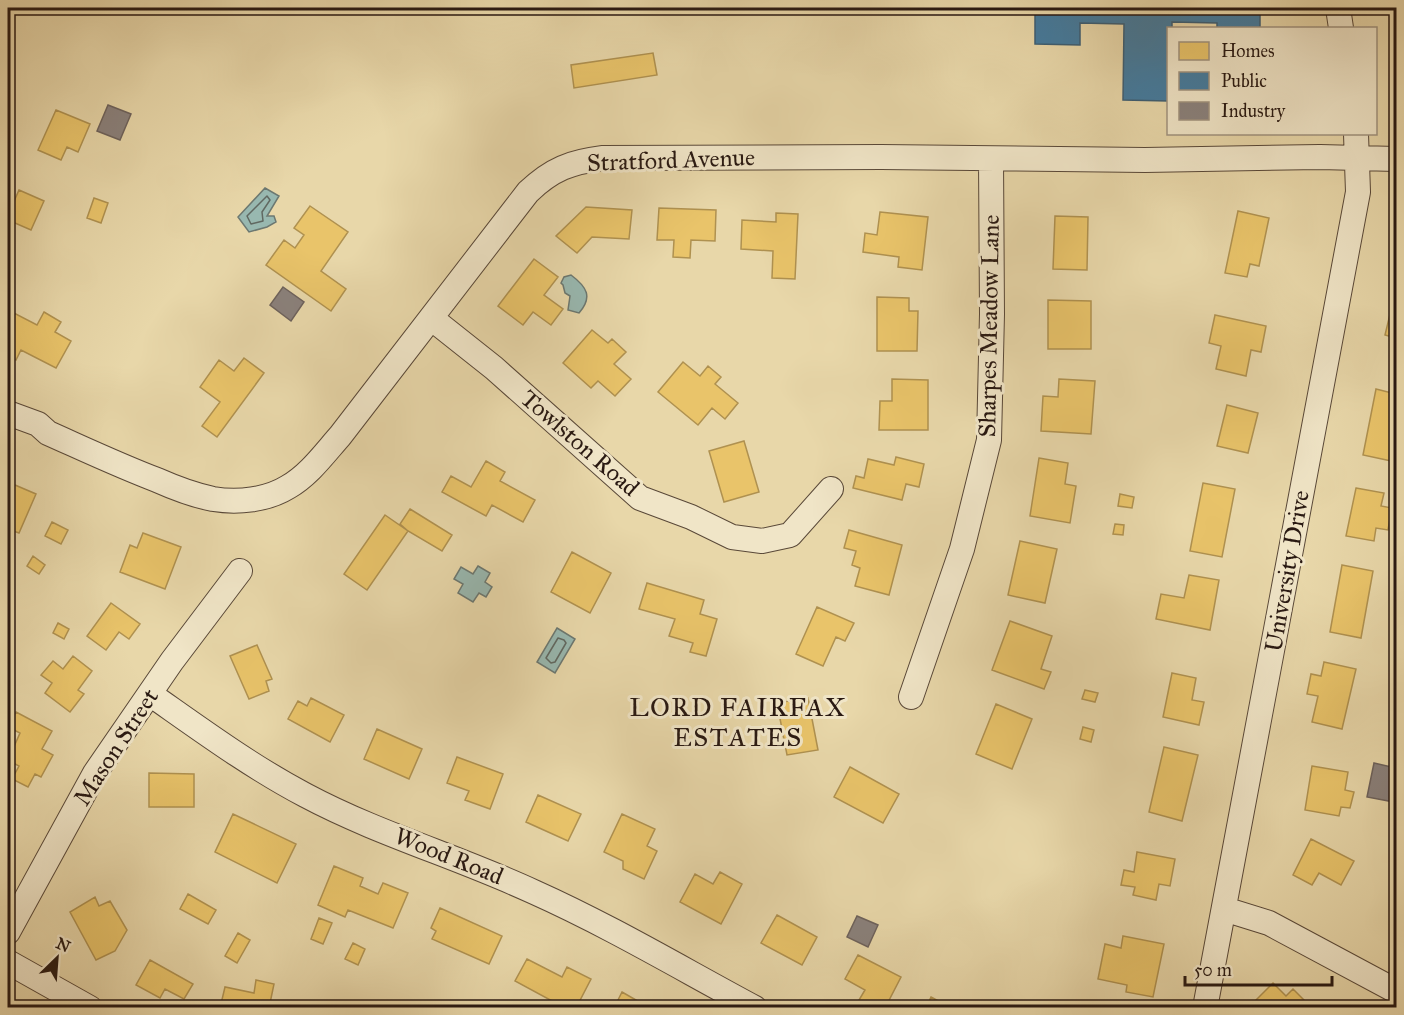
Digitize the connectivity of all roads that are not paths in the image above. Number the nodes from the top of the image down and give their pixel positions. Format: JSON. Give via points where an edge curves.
{"nodes":[{"id":1,"x":1338,"y":8,"type":"edge"},
{"id":2,"x":1341,"y":27,"type":"edge"},
{"id":3,"x":1356,"y":135,"type":"edge"},
{"id":4,"x":1358,"y":158,"type":"junction"},
{"id":5,"x":991,"y":159,"type":"junction"},
{"id":6,"x":1396,"y":159,"type":"edge"},
{"id":7,"x":431,"y":318,"type":"junction"},
{"id":8,"x":8,"y":413,"type":"edge"},
{"id":9,"x":831,"y":489,"type":"dead end"},
{"id":10,"x":240,"y":571,"type":"dead end"},
{"id":11,"x":150,"y":694,"type":"junction"},
{"id":12,"x":911,"y":697,"type":"dead end"},
{"id":13,"x":1224,"y":909,"type":"junction"},
{"id":14,"x":8,"y":932,"type":"edge"},
{"id":15,"x":8,"y":962,"type":"edge"},
{"id":16,"x":1396,"y":991,"type":"edge"},
{"id":17,"x":740,"y":1004,"type":"edge"},
{"id":18,"x":90,"y":1008,"type":"edge"},
{"id":19,"x":1205,"y":1008,"type":"edge"}],
"edges":[{"from":1,"to":2,"type":"street"},
{"from":3,"to":4,"type":"street","name":"University Drive"},
{"from":4,"to":5,"type":"street","name":"Stratford Avenue"},
{"from":4,"to":6,"type":"street","name":"Stratford Avenue"},
{"from":4,"to":13,"type":"street","name":"University Drive","via":[[1358,192]]},
{"from":5,"to":7,"type":"street","name":"Stratford Avenue","via":[[581,160],[543,178],[528,192]]},
{"from":5,"to":12,"type":"street","name":"Sharpes Meadow Lane","via":[[989,440],[962,549]]},
{"from":7,"to":8,"type":"street","name":"Stratford Avenue","via":[[309,471],[290,486],[260,498],[215,499],[190,494]]},
{"from":7,"to":9,"type":"street","name":"Towlston Road","via":[[494,368],[640,498],[732,537],[762,541],[790,536]]},
{"from":10,"to":11,"type":"street","name":"Mason Street"},
{"from":11,"to":14,"type":"street","name":"Mason Street","via":[[95,773]]},
{"from":11,"to":17,"type":"street","name":"Wood Road","via":[[249,763],[306,796],[536,893]]},
{"from":13,"to":16,"type":"street","via":[[1269,923]]},
{"from":13,"to":19,"type":"street","name":"University Drive"},
{"from":15,"to":18,"type":"street"}]}
